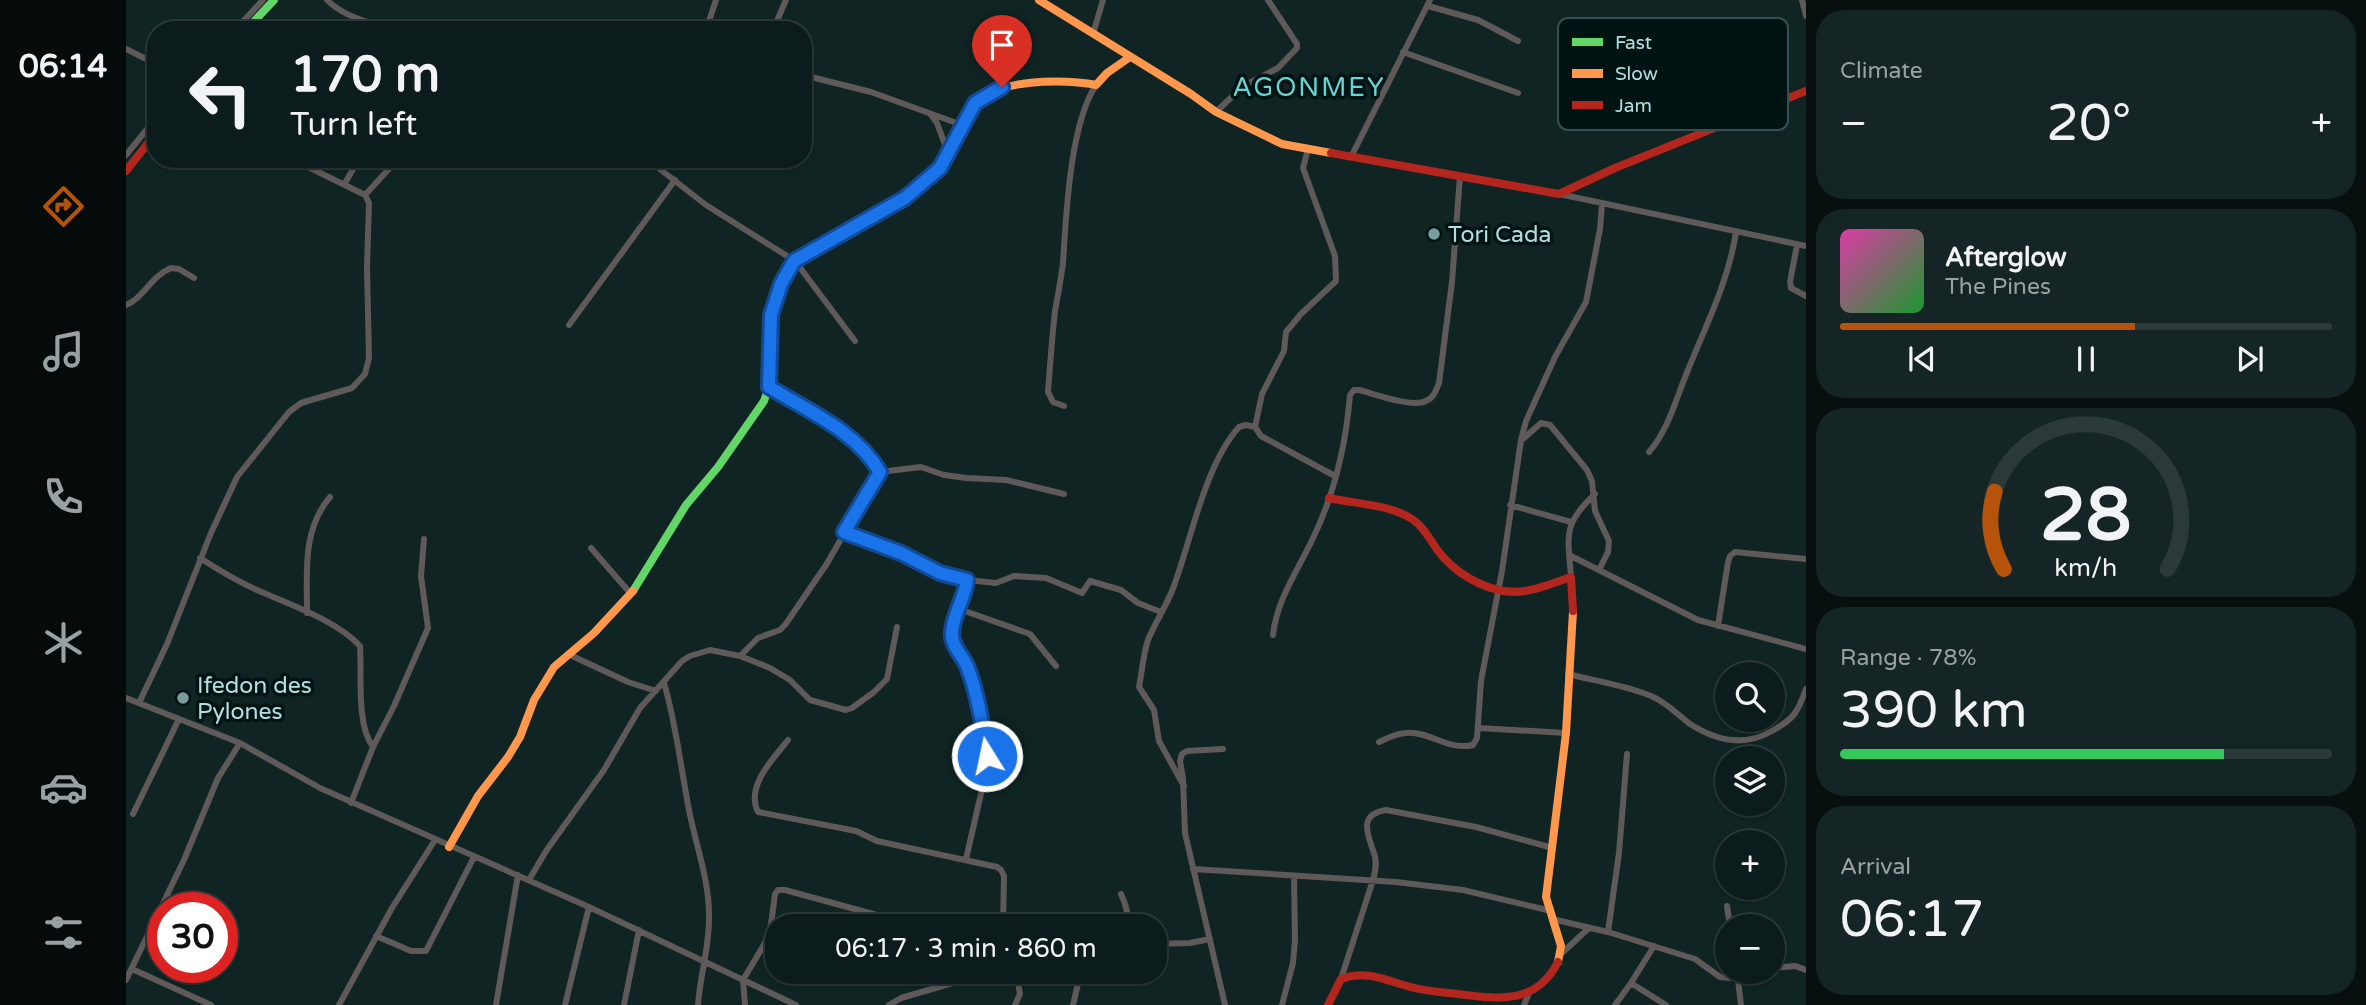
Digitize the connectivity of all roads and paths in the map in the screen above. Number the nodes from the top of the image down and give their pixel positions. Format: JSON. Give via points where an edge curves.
{"nodes":[{"id":1,"x":263,"y":0,"type":"edge"},
{"id":2,"x":274,"y":0,"type":"edge"},
{"id":3,"x":327,"y":0,"type":"edge"},
{"id":4,"x":716,"y":0,"type":"edge"},
{"id":5,"x":786,"y":0,"type":"edge"},
{"id":6,"x":1040,"y":0,"type":"edge"},
{"id":7,"x":1104,"y":0,"type":"edge"},
{"id":8,"x":1268,"y":0,"type":"edge"},
{"id":9,"x":1802,"y":0,"type":"edge"},
{"id":10,"x":1429,"y":3,"type":"edge"},
{"id":11,"x":1806,"y":16,"type":"edge"},
{"id":12,"x":243,"y":21,"type":"edge"},
{"id":13,"x":254,"y":21,"type":"edge"},
{"id":14,"x":363,"y":21,"type":"edge"},
{"id":15,"x":709,"y":21,"type":"edge"},
{"id":16,"x":777,"y":21,"type":"edge"},
{"id":17,"x":1093,"y":34,"type":"junction"},
{"id":18,"x":1518,"y":40,"type":"dead end"},
{"id":19,"x":126,"y":49,"type":"edge"},
{"id":20,"x":1403,"y":52,"type":"junction"},
{"id":21,"x":1130,"y":57,"type":"junction"},
{"id":22,"x":147,"y":60,"type":"edge"},
{"id":23,"x":812,"y":77,"type":"edge"},
{"id":24,"x":1096,"y":85,"type":"junction"},
{"id":25,"x":1806,"y":91,"type":"edge"},
{"id":26,"x":1518,"y":93,"type":"dead end"},
{"id":27,"x":1788,"y":98,"type":"edge"},
{"id":28,"x":1216,"y":112,"type":"junction"},
{"id":29,"x":930,"y":113,"type":"junction"},
{"id":30,"x":962,"y":125,"type":"junction"},
{"id":31,"x":147,"y":129,"type":"edge"},
{"id":32,"x":1707,"y":130,"type":"edge"},
{"id":33,"x":147,"y":145,"type":"edge"},
{"id":34,"x":1308,"y":149,"type":"junction"},
{"id":35,"x":948,"y":152,"type":"junction"},
{"id":36,"x":126,"y":155,"type":"edge"},
{"id":37,"x":1351,"y":156,"type":"junction"},
{"id":38,"x":313,"y":168,"type":"edge"},
{"id":39,"x":354,"y":168,"type":"edge"},
{"id":40,"x":390,"y":168,"type":"edge"},
{"id":41,"x":660,"y":168,"type":"edge"},
{"id":42,"x":126,"y":171,"type":"edge"},
{"id":43,"x":1460,"y":176,"type":"junction"},
{"id":44,"x":675,"y":180,"type":"junction"},
{"id":45,"x":345,"y":183,"type":"junction"},
{"id":46,"x":1559,"y":194,"type":"junction"},
{"id":47,"x":365,"y":195,"type":"junction"},
{"id":48,"x":1602,"y":204,"type":"junction"},
{"id":49,"x":1736,"y":232,"type":"junction"},
{"id":50,"x":1797,"y":244,"type":"junction"},
{"id":51,"x":1806,"y":246,"type":"edge"},
{"id":52,"x":794,"y":261,"type":"junction"},
{"id":53,"x":194,"y":278,"type":"dead end"},
{"id":54,"x":1806,"y":296,"type":"edge"},
{"id":55,"x":126,"y":305,"type":"edge"},
{"id":56,"x":569,"y":325,"type":"dead end"},
{"id":57,"x":855,"y":341,"type":"dead end"},
{"id":58,"x":769,"y":387,"type":"junction"},
{"id":59,"x":1064,"y":406,"type":"dead end"},
{"id":60,"x":1255,"y":427,"type":"junction"},
{"id":61,"x":1521,"y":440,"type":"junction"},
{"id":62,"x":1649,"y":452,"type":"dead end"},
{"id":63,"x":880,"y":472,"type":"junction"},
{"id":64,"x":1335,"y":476,"type":"junction"},
{"id":65,"x":1064,"y":494,"type":"dead end"},
{"id":66,"x":1595,"y":494,"type":"junction"},
{"id":67,"x":330,"y":498,"type":"dead end"},
{"id":68,"x":1329,"y":498,"type":"junction"},
{"id":69,"x":1510,"y":505,"type":"junction"},
{"id":70,"x":1571,"y":522,"type":"junction"},
{"id":71,"x":844,"y":532,"type":"junction"},
{"id":72,"x":424,"y":539,"type":"dead end"},
{"id":73,"x":591,"y":548,"type":"dead end"},
{"id":74,"x":1569,"y":555,"type":"junction"},
{"id":75,"x":200,"y":558,"type":"junction"},
{"id":76,"x":1806,"y":559,"type":"edge"},
{"id":77,"x":1599,"y":570,"type":"junction"},
{"id":78,"x":1571,"y":577,"type":"junction"},
{"id":79,"x":967,"y":580,"type":"junction"},
{"id":80,"x":1498,"y":591,"type":"junction"},
{"id":81,"x":631,"y":594,"type":"junction"},
{"id":82,"x":959,"y":608,"type":"junction"},
{"id":83,"x":1161,"y":612,"type":"junction"},
{"id":84,"x":307,"y":613,"type":"junction"},
{"id":85,"x":1718,"y":626,"type":"junction"},
{"id":86,"x":897,"y":627,"type":"dead end"},
{"id":87,"x":1273,"y":635,"type":"dead end"},
{"id":88,"x":1806,"y":649,"type":"edge"},
{"id":89,"x":570,"y":655,"type":"junction"},
{"id":90,"x":740,"y":656,"type":"junction"},
{"id":91,"x":1056,"y":666,"type":"dead end"},
{"id":92,"x":1568,"y":674,"type":"junction"},
{"id":93,"x":664,"y":683,"type":"junction"},
{"id":94,"x":1806,"y":689,"type":"edge"},
{"id":95,"x":656,"y":691,"type":"junction"},
{"id":96,"x":126,"y":698,"type":"edge"},
{"id":97,"x":139,"y":703,"type":"junction"},
{"id":98,"x":179,"y":719,"type":"junction"},
{"id":99,"x":1478,"y":728,"type":"junction"},
{"id":100,"x":1566,"y":733,"type":"junction"},
{"id":101,"x":788,"y":740,"type":"dead end"},
{"id":102,"x":1379,"y":742,"type":"dead end"},
{"id":103,"x":240,"y":743,"type":"junction"},
{"id":104,"x":373,"y":747,"type":"junction"},
{"id":105,"x":1223,"y":749,"type":"dead end"},
{"id":106,"x":1628,"y":754,"type":"dead end"},
{"id":107,"x":1184,"y":786,"type":"junction"},
{"id":108,"x":351,"y":803,"type":"junction"},
{"id":109,"x":133,"y":814,"type":"dead end"},
{"id":110,"x":435,"y":840,"type":"junction"},
{"id":111,"x":449,"y":847,"type":"junction"},
{"id":112,"x":1553,"y":848,"type":"junction"},
{"id":113,"x":474,"y":857,"type":"junction"},
{"id":114,"x":965,"y":859,"type":"junction"},
{"id":115,"x":1193,"y":869,"type":"junction"},
{"id":116,"x":518,"y":875,"type":"junction"},
{"id":117,"x":1294,"y":876,"type":"junction"},
{"id":118,"x":529,"y":880,"type":"junction"},
{"id":119,"x":1373,"y":880,"type":"junction"},
{"id":120,"x":1121,"y":894,"type":"dead end"},
{"id":121,"x":1727,"y":906,"type":"dead end"},
{"id":122,"x":589,"y":907,"type":"junction"},
{"id":123,"x":1547,"y":910,"type":"junction"},
{"id":124,"x":772,"y":914,"type":"edge"},
{"id":125,"x":873,"y":914,"type":"edge"},
{"id":126,"x":1003,"y":914,"type":"edge"},
{"id":127,"x":1128,"y":914,"type":"edge"},
{"id":128,"x":1728,"y":914,"type":"edge"},
{"id":129,"x":1552,"y":919,"type":"junction"},
{"id":130,"x":1589,"y":928,"type":"junction"},
{"id":131,"x":639,"y":930,"type":"junction"},
{"id":132,"x":1608,"y":932,"type":"junction"},
{"id":133,"x":376,"y":936,"type":"junction"},
{"id":134,"x":1210,"y":939,"type":"junction"},
{"id":135,"x":765,"y":943,"type":"edge"},
{"id":136,"x":1167,"y":944,"type":"edge"},
{"id":137,"x":1654,"y":946,"type":"junction"},
{"id":138,"x":1561,"y":954,"type":"junction"},
{"id":139,"x":705,"y":963,"type":"junction"},
{"id":140,"x":1785,"y":967,"type":"edge"},
{"id":141,"x":132,"y":969,"type":"junction"},
{"id":142,"x":1806,"y":970,"type":"edge"},
{"id":143,"x":1715,"y":973,"type":"edge"},
{"id":144,"x":1340,"y":979,"type":"junction"},
{"id":145,"x":126,"y":980,"type":"edge"},
{"id":146,"x":743,"y":980,"type":"junction"},
{"id":147,"x":948,"y":984,"type":"edge"},
{"id":148,"x":1018,"y":984,"type":"edge"},
{"id":149,"x":1078,"y":984,"type":"edge"},
{"id":150,"x":1631,"y":984,"type":"junction"},
{"id":151,"x":1739,"y":984,"type":"edge"},
{"id":152,"x":941,"y":986,"type":"joint"},
{"id":153,"x":1530,"y":993,"type":"junction"},
{"id":154,"x":211,"y":1005,"type":"edge"},
{"id":155,"x":339,"y":1005,"type":"edge"},
{"id":156,"x":496,"y":1005,"type":"edge"},
{"id":157,"x":565,"y":1005,"type":"edge"},
{"id":158,"x":624,"y":1005,"type":"edge"},
{"id":159,"x":698,"y":1005,"type":"edge"},
{"id":160,"x":745,"y":1005,"type":"edge"},
{"id":161,"x":796,"y":1005,"type":"edge"},
{"id":162,"x":889,"y":1005,"type":"edge"},
{"id":163,"x":1015,"y":1005,"type":"edge"},
{"id":164,"x":1073,"y":1005,"type":"edge"},
{"id":165,"x":1225,"y":1005,"type":"edge"},
{"id":166,"x":1282,"y":1005,"type":"edge"},
{"id":167,"x":1328,"y":1005,"type":"edge"},
{"id":168,"x":1524,"y":1005,"type":"edge"},
{"id":169,"x":1615,"y":1005,"type":"edge"},
{"id":170,"x":1665,"y":1005,"type":"edge"},
{"id":171,"x":1741,"y":1005,"type":"edge"}],
"edges":[{"from":1,"to":12,"type":"street"},
{"from":2,"to":13,"type":"main road"},
{"from":3,"to":14,"type":"street"},
{"from":4,"to":15,"type":"street"},
{"from":5,"to":16,"type":"street"},
{"from":6,"to":17,"type":"main road"},
{"from":7,"to":17,"type":"street"},
{"from":8,"to":28,"type":"street","via":[[1297,48],[1278,68],[1242,87]]},
{"from":9,"to":11,"type":"street"},
{"from":10,"to":18,"type":"street"},
{"from":10,"to":20,"type":"street"},
{"from":17,"to":21,"type":"main road"},
{"from":19,"to":22,"type":"street"},
{"from":20,"to":26,"type":"street"},
{"from":20,"to":37,"type":"street"},
{"from":21,"to":24,"type":"main road"},
{"from":21,"to":28,"type":"main road"},
{"from":23,"to":29,"type":"street"},
{"from":24,"to":30,"type":"main road","via":[[1025,83],[1002,87],[975,103]]},
{"from":24,"to":59,"type":"street","via":[[1087,99],[1074,151],[1055,313],[1048,392],[1053,402]]},
{"from":25,"to":27,"type":"main road"},
{"from":28,"to":34,"type":"main road","via":[[1282,144]]},
{"from":29,"to":30,"type":"street"},
{"from":29,"to":35,"type":"street"},
{"from":30,"to":35,"type":"main road"},
{"from":31,"to":36,"type":"street"},
{"from":32,"to":46,"type":"main road"},
{"from":33,"to":42,"type":"main road"},
{"from":34,"to":37,"type":"main road"},
{"from":34,"to":60,"type":"street","via":[[1303,168],[1335,256],[1336,281],[1286,332],[1284,351],[1262,394]]},
{"from":35,"to":52,"type":"main road","via":[[940,168],[905,198]]},
{"from":37,"to":43,"type":"main road"},
{"from":38,"to":45,"type":"street"},
{"from":39,"to":45,"type":"street"},
{"from":40,"to":47,"type":"street"},
{"from":41,"to":44,"type":"street"},
{"from":43,"to":46,"type":"main road"},
{"from":43,"to":64,"type":"street","via":[[1452,282],[1435,394],[1426,402],[1412,404],[1354,390]]},
{"from":44,"to":52,"type":"street"},
{"from":44,"to":56,"type":"street"},
{"from":45,"to":47,"type":"street"},
{"from":46,"to":48,"type":"street"},
{"from":47,"to":75,"type":"street","via":[[370,213],[369,358],[365,374],[352,388],[302,403],[276,425],[237,477]]},
{"from":48,"to":49,"type":"street"},
{"from":48,"to":61,"type":"street","via":[[1586,302],[1555,357]]},
{"from":49,"to":50,"type":"street"},
{"from":49,"to":62,"type":"street","via":[[1720,293],[1665,430]]},
{"from":50,"to":51,"type":"street"},
{"from":50,"to":54,"type":"street","via":[[1791,288]]},
{"from":52,"to":57,"type":"street"},
{"from":52,"to":58,"type":"main road","via":[[771,315]]},
{"from":53,"to":55,"type":"street","via":[[171,268],[152,279]]},
{"from":58,"to":63,"type":"street","via":[[849,436]]},
{"from":58,"to":81,"type":"main road","via":[[753,419],[686,505]]},
{"from":60,"to":64,"type":"street","via":[[1261,436]]},
{"from":60,"to":83,"type":"street","via":[[1239,427],[1220,456]]},
{"from":61,"to":66,"type":"street","via":[[1541,424],[1550,425],[1587,470]]},
{"from":61,"to":69,"type":"street"},
{"from":63,"to":65,"type":"street","via":[[921,467],[944,475],[1006,480]]},
{"from":63,"to":71,"type":"street"},
{"from":64,"to":68,"type":"street"},
{"from":66,"to":70,"type":"street"},
{"from":66,"to":77,"type":"street","via":[[1595,511],[1609,541]]},
{"from":67,"to":84,"type":"street","via":[[313,521],[307,547]]},
{"from":68,"to":80,"type":"main road","via":[[1413,519],[1444,558]]},
{"from":68,"to":87,"type":"street","via":[[1279,603]]},
{"from":69,"to":70,"type":"street"},
{"from":69,"to":80,"type":"street"},
{"from":70,"to":74,"type":"street"},
{"from":71,"to":79,"type":"street"},
{"from":71,"to":90,"type":"street","via":[[785,625],[758,638]]},
{"from":72,"to":104,"type":"street","via":[[421,576],[428,628]]},
{"from":73,"to":81,"type":"street"},
{"from":74,"to":77,"type":"street"},
{"from":74,"to":78,"type":"street"},
{"from":75,"to":84,"type":"street"},
{"from":75,"to":97,"type":"street"},
{"from":76,"to":85,"type":"street","via":[[1735,552],[1728,562]]},
{"from":77,"to":85,"type":"street"},
{"from":78,"to":80,"type":"main road","via":[[1520,592]]},
{"from":78,"to":92,"type":"main road"},
{"from":79,"to":82,"type":"street"},
{"from":79,"to":83,"type":"street","via":[[996,583],[1013,576],[1045,578],[1082,593],[1090,581],[1121,590]]},
{"from":80,"to":99,"type":"street","via":[[1481,681]]},
{"from":81,"to":89,"type":"main road"},
{"from":82,"to":91,"type":"street","via":[[1030,634]]},
{"from":82,"to":114,"type":"street","via":[[951,633],[972,682],[987,756]]},
{"from":83,"to":107,"type":"street","via":[[1145,650],[1139,687],[1153,710],[1159,741]]},
{"from":84,"to":104,"type":"street","via":[[360,646],[362,708]]},
{"from":85,"to":88,"type":"street"},
{"from":86,"to":90,"type":"street","via":[[887,679],[846,710],[810,700],[790,680]]},
{"from":89,"to":95,"type":"street"},
{"from":89,"to":111,"type":"main road","via":[[554,667],[534,700],[520,737]]},
{"from":90,"to":93,"type":"street","via":[[702,651],[682,662]]},
{"from":92,"to":94,"type":"street","via":[[1650,696],[1717,738],[1739,741],[1758,739],[1787,723],[1799,711]]},
{"from":92,"to":100,"type":"main road"},
{"from":93,"to":95,"type":"street"},
{"from":93,"to":139,"type":"street","via":[[708,898]]},
{"from":95,"to":118,"type":"street","via":[[640,708]]},
{"from":96,"to":97,"type":"street"},
{"from":97,"to":98,"type":"street"},
{"from":98,"to":103,"type":"street"},
{"from":98,"to":109,"type":"street"},
{"from":99,"to":100,"type":"street"},
{"from":99,"to":102,"type":"street","via":[[1473,746],[1453,746],[1408,733]]},
{"from":100,"to":112,"type":"main road"},
{"from":101,"to":114,"type":"street","via":[[760,779],[758,812],[810,820],[877,841]]},
{"from":103,"to":108,"type":"street"},
{"from":103,"to":141,"type":"street","via":[[218,778]]},
{"from":104,"to":108,"type":"street"},
{"from":105,"to":107,"type":"street","via":[[1182,754]]},
{"from":106,"to":132,"type":"street"},
{"from":107,"to":115,"type":"street","via":[[1185,833]]},
{"from":108,"to":110,"type":"street"},
{"from":110,"to":111,"type":"street"},
{"from":110,"to":133,"type":"street"},
{"from":111,"to":113,"type":"street"},
{"from":112,"to":119,"type":"street","via":[[1476,827],[1379,811],[1367,825],[1376,866]]},
{"from":112,"to":123,"type":"main road"},
{"from":113,"to":116,"type":"street"},
{"from":113,"to":133,"type":"street","via":[[426,951],[411,951]]},
{"from":114,"to":126,"type":"street","via":[[1001,870]]},
{"from":115,"to":117,"type":"street"},
{"from":115,"to":134,"type":"street"},
{"from":116,"to":118,"type":"street"},
{"from":116,"to":156,"type":"street"},
{"from":117,"to":119,"type":"street"},
{"from":117,"to":166,"type":"street","via":[[1293,963]]},
{"from":118,"to":122,"type":"street"},
{"from":119,"to":123,"type":"street","via":[[1463,890]]},
{"from":119,"to":144,"type":"street"},
{"from":120,"to":127,"type":"street"},
{"from":121,"to":128,"type":"street"},
{"from":122,"to":131,"type":"street"},
{"from":122,"to":157,"type":"street"},
{"from":123,"to":129,"type":"main road"},
{"from":124,"to":125,"type":"street","via":[[778,890]]},
{"from":129,"to":130,"type":"street"},
{"from":129,"to":138,"type":"main road"},
{"from":130,"to":132,"type":"street"},
{"from":130,"to":138,"type":"street"},
{"from":131,"to":139,"type":"street"},
{"from":131,"to":158,"type":"street"},
{"from":132,"to":137,"type":"street"},
{"from":133,"to":155,"type":"street"},
{"from":134,"to":136,"type":"street"},
{"from":134,"to":165,"type":"street"},
{"from":135,"to":146,"type":"street"},
{"from":137,"to":143,"type":"street","via":[[1695,959]]},
{"from":137,"to":150,"type":"street"},
{"from":138,"to":153,"type":"main road","via":[[1554,971]]},
{"from":139,"to":146,"type":"street"},
{"from":139,"to":159,"type":"street"},
{"from":140,"to":142,"type":"street"},
{"from":141,"to":145,"type":"street"},
{"from":141,"to":154,"type":"street"},
{"from":144,"to":153,"type":"main road","via":[[1361,972],[1419,990],[1487,999]]},
{"from":144,"to":167,"type":"main road"},
{"from":146,"to":160,"type":"street"},
{"from":146,"to":161,"type":"street"},
{"from":147,"to":152,"type":"street"},
{"from":148,"to":163,"type":"street"},
{"from":149,"to":164,"type":"street"},
{"from":150,"to":169,"type":"street"},
{"from":150,"to":170,"type":"street"},
{"from":151,"to":171,"type":"street"},
{"from":152,"to":162,"type":"street"},
{"from":153,"to":168,"type":"street"}]}
